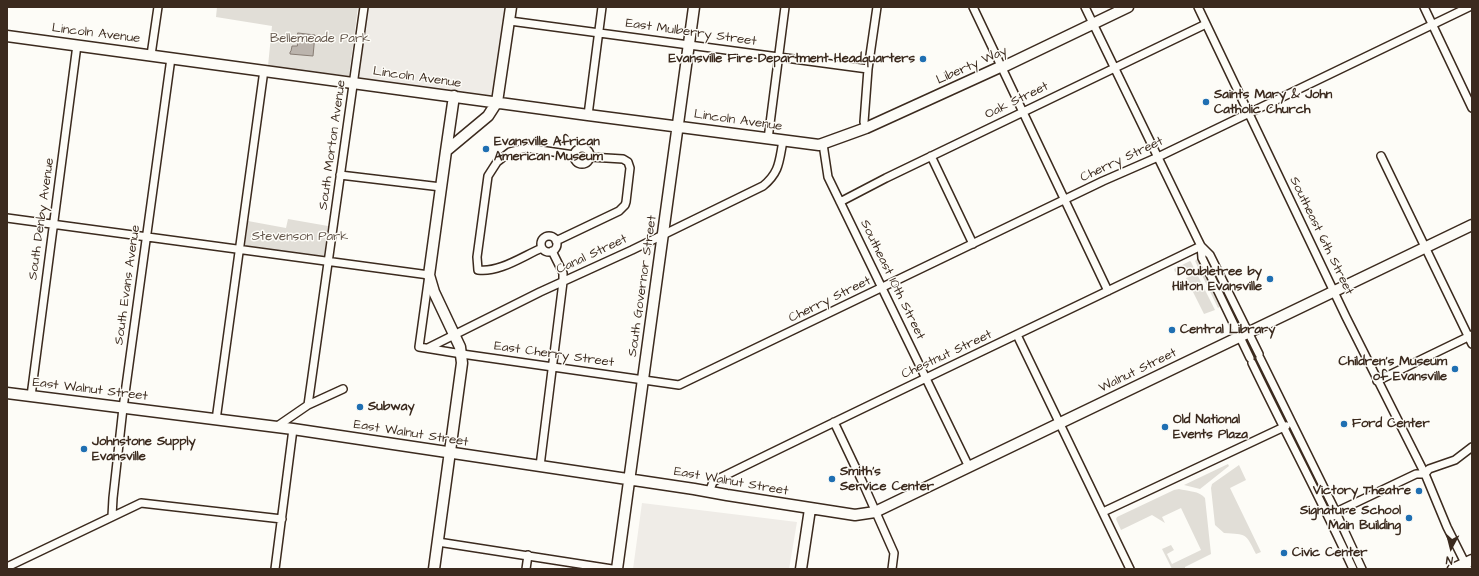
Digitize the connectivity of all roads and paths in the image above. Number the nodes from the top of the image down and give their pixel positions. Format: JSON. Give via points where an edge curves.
{"nodes":[{"id":1,"x":158,"y":7,"type":"edge"},
{"id":2,"x":364,"y":7,"type":"edge"},
{"id":3,"x":511,"y":7,"type":"edge"},
{"id":4,"x":602,"y":7,"type":"edge"},
{"id":5,"x":694,"y":7,"type":"edge"},
{"id":6,"x":785,"y":7,"type":"edge"},
{"id":7,"x":877,"y":7,"type":"edge"},
{"id":8,"x":973,"y":7,"type":"edge"},
{"id":9,"x":1085,"y":7,"type":"edge"},
{"id":10,"x":1128,"y":7,"type":"edge"},
{"id":11,"x":1198,"y":7,"type":"edge"},
{"id":12,"x":1424,"y":7,"type":"edge"},
{"id":13,"x":1469,"y":7,"type":"edge"},
{"id":14,"x":510,"y":21,"type":"junction"},
{"id":15,"x":1093,"y":24,"type":"junction"},
{"id":16,"x":1206,"y":24,"type":"junction"},
{"id":17,"x":1432,"y":25,"type":"junction"},
{"id":18,"x":599,"y":33,"type":"junction"},
{"id":19,"x":7,"y":36,"type":"edge"},
{"id":20,"x":77,"y":45,"type":"junction"},
{"id":21,"x":689,"y":45,"type":"junction"},
{"id":22,"x":151,"y":54,"type":"junction"},
{"id":23,"x":779,"y":57,"type":"junction"},
{"id":24,"x":172,"y":58,"type":"junction"},
{"id":25,"x":1000,"y":67,"type":"junction"},
{"id":26,"x":1114,"y":68,"type":"junction"},
{"id":27,"x":868,"y":69,"type":"junction"},
{"id":28,"x":264,"y":70,"type":"junction"},
{"id":29,"x":354,"y":82,"type":"junction"},
{"id":30,"x":454,"y":96,"type":"junction"},
{"id":31,"x":497,"y":102,"type":"junction"},
{"id":32,"x":1472,"y":108,"type":"edge"},
{"id":33,"x":1023,"y":111,"type":"junction"},
{"id":34,"x":1249,"y":112,"type":"junction"},
{"id":35,"x":588,"y":115,"type":"junction"},
{"id":36,"x":677,"y":126,"type":"junction"},
{"id":37,"x":866,"y":128,"type":"junction"},
{"id":38,"x":768,"y":139,"type":"junction"},
{"id":39,"x":784,"y":141,"type":"junction"},
{"id":40,"x":823,"y":144,"type":"junction"},
{"id":41,"x":446,"y":151,"type":"junction"},
{"id":42,"x":574,"y":155,"type":"junction"},
{"id":43,"x":931,"y":156,"type":"junction"},
{"id":44,"x":1381,"y":156,"type":"dead end"},
{"id":45,"x":590,"y":157,"type":"junction"},
{"id":46,"x":1158,"y":157,"type":"junction"},
{"id":47,"x":340,"y":174,"type":"junction"},
{"id":48,"x":441,"y":187,"type":"junction"},
{"id":49,"x":1065,"y":200,"type":"junction"},
{"id":50,"x":840,"y":202,"type":"junction"},
{"id":51,"x":7,"y":218,"type":"edge"},
{"id":52,"x":54,"y":224,"type":"junction"},
{"id":53,"x":1472,"y":225,"type":"edge"},
{"id":54,"x":663,"y":234,"type":"junction"},
{"id":55,"x":147,"y":236,"type":"junction"},
{"id":56,"x":556,"y":241,"type":"junction"},
{"id":57,"x":973,"y":244,"type":"junction"},
{"id":58,"x":1201,"y":246,"type":"junction"},
{"id":59,"x":542,"y":248,"type":"junction"},
{"id":60,"x":1426,"y":248,"type":"junction"},
{"id":61,"x":239,"y":249,"type":"junction"},
{"id":62,"x":552,"y":252,"type":"junction"},
{"id":63,"x":328,"y":260,"type":"junction"},
{"id":64,"x":429,"y":275,"type":"junction"},
{"id":65,"x":563,"y":282,"type":"junction"},
{"id":66,"x":882,"y":288,"type":"junction"},
{"id":67,"x":1108,"y":291,"type":"junction"},
{"id":68,"x":1334,"y":291,"type":"junction"},
{"id":69,"x":455,"y":334,"type":"junction"},
{"id":70,"x":786,"y":335,"type":"joint"},
{"id":71,"x":1017,"y":335,"type":"junction"},
{"id":72,"x":1244,"y":335,"type":"junction"},
{"id":73,"x":1471,"y":339,"type":"edge"},
{"id":74,"x":427,"y":348,"type":"junction"},
{"id":75,"x":462,"y":354,"type":"junction"},
{"id":76,"x":553,"y":367,"type":"junction"},
{"id":77,"x":926,"y":378,"type":"junction"},
{"id":78,"x":643,"y":381,"type":"junction"},
{"id":79,"x":1377,"y":381,"type":"junction"},
{"id":80,"x":343,"y":389,"type":"dead end"},
{"id":81,"x":7,"y":393,"type":"edge"},
{"id":82,"x":31,"y":396,"type":"junction"},
{"id":83,"x":308,"y":405,"type":"junction"},
{"id":84,"x":123,"y":408,"type":"junction"},
{"id":85,"x":216,"y":420,"type":"junction"},
{"id":86,"x":834,"y":422,"type":"junction"},
{"id":87,"x":1292,"y":423,"type":"junction"},
{"id":88,"x":1060,"y":424,"type":"junction"},
{"id":89,"x":1283,"y":427,"type":"junction"},
{"id":90,"x":276,"y":428,"type":"junction"},
{"id":91,"x":293,"y":429,"type":"junction"},
{"id":92,"x":1472,"y":447,"type":"edge"},
{"id":93,"x":450,"y":453,"type":"junction"},
{"id":94,"x":540,"y":466,"type":"junction"},
{"id":95,"x":969,"y":468,"type":"junction"},
{"id":96,"x":1425,"y":474,"type":"junction"},
{"id":97,"x":629,"y":479,"type":"junction"},
{"id":98,"x":709,"y":492,"type":"junction"},
{"id":99,"x":810,"y":509,"type":"junction"},
{"id":100,"x":875,"y":512,"type":"junction"},
{"id":101,"x":1103,"y":512,"type":"junction"},
{"id":102,"x":1336,"y":512,"type":"junction"},
{"id":103,"x":112,"y":516,"type":"junction"},
{"id":104,"x":282,"y":519,"type":"junction"},
{"id":105,"x":1330,"y":519,"type":"junction"},
{"id":106,"x":438,"y":542,"type":"junction"},
{"id":107,"x":528,"y":556,"type":"junction"},
{"id":108,"x":1468,"y":564,"type":"edge"},
{"id":109,"x":7,"y":567,"type":"edge"},
{"id":110,"x":275,"y":569,"type":"edge"},
{"id":111,"x":434,"y":569,"type":"edge"},
{"id":112,"x":526,"y":569,"type":"edge"},
{"id":113,"x":612,"y":569,"type":"edge"},
{"id":114,"x":617,"y":569,"type":"edge"},
{"id":115,"x":801,"y":569,"type":"edge"},
{"id":116,"x":892,"y":569,"type":"edge"},
{"id":117,"x":1130,"y":569,"type":"edge"},
{"id":118,"x":1353,"y":569,"type":"edge"},
{"id":119,"x":1362,"y":569,"type":"edge"},
{"id":120,"x":1453,"y":569,"type":"edge"}],
"edges":[{"from":1,"to":22,"type":"street"},
{"from":2,"to":29,"type":"street","name":"South Morton Avenue"},
{"from":3,"to":14,"type":"street"},
{"from":4,"to":18,"type":"street"},
{"from":5,"to":21,"type":"street","name":"South Governor Street"},
{"from":6,"to":23,"type":"street"},
{"from":7,"to":27,"type":"street"},
{"from":8,"to":25,"type":"street"},
{"from":9,"to":15,"type":"street"},
{"from":10,"to":15,"type":"street","name":"Liberty Way"},
{"from":11,"to":16,"type":"street","name":"Southeast 6th Street"},
{"from":12,"to":17,"type":"street"},
{"from":13,"to":17,"type":"street","name":"Cherry Street"},
{"from":14,"to":18,"type":"street","name":"East Mulberry Street"},
{"from":14,"to":31,"type":"street"},
{"from":15,"to":25,"type":"street","name":"Liberty Way"},
{"from":15,"to":26,"type":"street"},
{"from":16,"to":26,"type":"street","name":"Oak Street"},
{"from":16,"to":34,"type":"street","name":"Southeast 6th Street"},
{"from":17,"to":32,"type":"street"},
{"from":17,"to":34,"type":"street","name":"Cherry Street"},
{"from":18,"to":21,"type":"street","name":"East Mulberry Street"},
{"from":18,"to":35,"type":"street"},
{"from":19,"to":20,"type":"street","name":"Lincoln Avenue"},
{"from":20,"to":22,"type":"street","name":"Lincoln Avenue"},
{"from":20,"to":52,"type":"street","name":"South Denby Avenue"},
{"from":21,"to":23,"type":"street","name":"East Mulberry Street"},
{"from":21,"to":36,"type":"street","name":"South Governor Street"},
{"from":22,"to":24,"type":"street","name":"Lincoln Avenue"},
{"from":23,"to":27,"type":"street","name":"East Mulberry Street"},
{"from":23,"to":38,"type":"street"},
{"from":24,"to":28,"type":"street","name":"Lincoln Avenue"},
{"from":24,"to":55,"type":"street","name":"South Evans Avenue"},
{"from":25,"to":33,"type":"street"},
{"from":25,"to":37,"type":"street","name":"Liberty Way"},
{"from":26,"to":33,"type":"street","name":"Oak Street"},
{"from":26,"to":46,"type":"street"},
{"from":27,"to":37,"type":"street","via":[[864,122]]},
{"from":28,"to":29,"type":"street","name":"Lincoln Avenue"},
{"from":28,"to":61,"type":"street"},
{"from":29,"to":30,"type":"street","name":"Lincoln Avenue"},
{"from":29,"to":47,"type":"street","name":"South Morton Avenue"},
{"from":30,"to":31,"type":"street","name":"Lincoln Avenue"},
{"from":30,"to":41,"type":"street"},
{"from":31,"to":35,"type":"street","name":"Lincoln Avenue"},
{"from":31,"to":41,"type":"street","via":[[488,116]]},
{"from":33,"to":43,"type":"street","name":"Oak Street"},
{"from":33,"to":49,"type":"street"},
{"from":34,"to":46,"type":"street","name":"Cherry Street"},
{"from":34,"to":68,"type":"street","name":"Southeast 6th Street"},
{"from":35,"to":36,"type":"street","name":"Lincoln Avenue"},
{"from":36,"to":38,"type":"street","name":"Lincoln Avenue"},
{"from":36,"to":54,"type":"street","name":"South Governor Street"},
{"from":37,"to":40,"type":"street","name":"Liberty Way"},
{"from":38,"to":39,"type":"street","name":"Lincoln Avenue"},
{"from":39,"to":40,"type":"street","name":"Lincoln Avenue"},
{"from":39,"to":54,"type":"street","name":"Canal Street","via":[[778,170],[763,186]]},
{"from":40,"to":50,"type":"street","name":"Southeast 10th Street","via":[[826,170]]},
{"from":41,"to":48,"type":"street"},
{"from":42,"to":45,"type":"street","via":[[577,150],[583,148],[588,151]]},
{"from":42,"to":45,"type":"street","via":[[576,161],[581,164],[587,162]]},
{"from":42,"to":59,"type":"street","via":[[518,149],[500,159],[488,176],[477,257],[478,270],[498,268]]},
{"from":43,"to":50,"type":"street","name":"Oak Street"},
{"from":43,"to":57,"type":"street"},
{"from":44,"to":60,"type":"street"},
{"from":45,"to":56,"type":"street","via":[[628,162],[630,168],[625,206]]},
{"from":46,"to":49,"type":"street","name":"Cherry Street"},
{"from":46,"to":58,"type":"street"},
{"from":47,"to":48,"type":"street"},
{"from":47,"to":63,"type":"street","name":"South Morton Avenue"},
{"from":48,"to":64,"type":"street"},
{"from":49,"to":57,"type":"street","name":"Cherry Street"},
{"from":49,"to":67,"type":"street"},
{"from":50,"to":66,"type":"street","name":"Southeast 10th Street"},
{"from":51,"to":52,"type":"street"},
{"from":52,"to":55,"type":"street"},
{"from":52,"to":82,"type":"street","name":"South Denby Avenue"},
{"from":53,"to":60,"type":"street","name":"Walnut Street"},
{"from":54,"to":65,"type":"street","name":"Canal Street"},
{"from":54,"to":78,"type":"street","name":"South Governor Street"},
{"from":55,"to":61,"type":"street"},
{"from":55,"to":84,"type":"street","name":"South Evans Avenue"},
{"from":56,"to":59,"type":"street","via":[[551,237],[545,237],[541,242]]},
{"from":56,"to":62,"type":"street","via":[[556,247]]},
{"from":57,"to":66,"type":"street","name":"Cherry Street"},
{"from":58,"to":67,"type":"street","name":"Chestnut Street"},
{"from":58,"to":72,"type":"street","via":[[1202,258]]},
{"from":59,"to":62,"type":"street","via":[[546,252]]},
{"from":60,"to":68,"type":"street","name":"Walnut Street"},
{"from":60,"to":73,"type":"street"},
{"from":61,"to":63,"type":"street"},
{"from":61,"to":85,"type":"street"},
{"from":62,"to":65,"type":"street","via":[[563,273]]},
{"from":63,"to":64,"type":"street"},
{"from":63,"to":83,"type":"street","name":"South Morton Avenue"},
{"from":64,"to":69,"type":"street","via":[[434,292]]},
{"from":64,"to":74,"type":"street","via":[[419,347]]},
{"from":65,"to":69,"type":"street","name":"Canal Street"},
{"from":65,"to":76,"type":"street"},
{"from":66,"to":70,"type":"street","name":"Cherry Street"},
{"from":66,"to":77,"type":"street","name":"Southeast 10th Street"},
{"from":67,"to":71,"type":"street","name":"Chestnut Street"},
{"from":68,"to":72,"type":"street","name":"Walnut Street"},
{"from":68,"to":79,"type":"street","name":"Southeast 6th Street"},
{"from":69,"to":74,"type":"street","name":"Canal Street"},
{"from":69,"to":75,"type":"street"},
{"from":70,"to":78,"type":"street","name":"East Cherry Street","via":[[683,384]]},
{"from":71,"to":77,"type":"street","name":"Chestnut Street"},
{"from":71,"to":88,"type":"street"},
{"from":72,"to":87,"type":"street","via":[[1260,356]]},
{"from":72,"to":88,"type":"street","name":"Walnut Street"},
{"from":72,"to":89,"type":"street","via":[[1251,360]]},
{"from":73,"to":79,"type":"street"},
{"from":74,"to":75,"type":"street","name":"East Cherry Street"},
{"from":75,"to":76,"type":"street","name":"East Cherry Street"},
{"from":75,"to":93,"type":"street"},
{"from":76,"to":78,"type":"street","name":"East Cherry Street"},
{"from":76,"to":94,"type":"street"},
{"from":77,"to":86,"type":"street","name":"Chestnut Street"},
{"from":77,"to":95,"type":"street","name":"Southeast 10th Street"},
{"from":78,"to":97,"type":"street","name":"South Governor Street"},
{"from":79,"to":96,"type":"street","name":"Southeast 6th Street"},
{"from":80,"to":83,"type":"street"},
{"from":81,"to":82,"type":"street","name":"East Walnut Street"},
{"from":82,"to":84,"type":"street","name":"East Walnut Street"},
{"from":83,"to":90,"type":"street"},
{"from":84,"to":85,"type":"street","name":"East Walnut Street"},
{"from":84,"to":103,"type":"street","name":"South Evans Avenue"},
{"from":85,"to":90,"type":"street","name":"East Walnut Street"},
{"from":86,"to":98,"type":"street","name":"Chestnut Street","via":[[718,479],[713,482]]},
{"from":86,"to":100,"type":"street"},
{"from":87,"to":89,"type":"street"},
{"from":87,"to":102,"type":"street"},
{"from":88,"to":95,"type":"street","name":"Walnut Street"},
{"from":88,"to":101,"type":"street"},
{"from":89,"to":101,"type":"street"},
{"from":89,"to":105,"type":"street"},
{"from":90,"to":91,"type":"street","name":"East Walnut Street"},
{"from":91,"to":93,"type":"street","name":"East Walnut Street"},
{"from":91,"to":104,"type":"street"},
{"from":92,"to":96,"type":"street","via":[[1455,460],[1429,469]]},
{"from":93,"to":94,"type":"street","name":"East Walnut Street"},
{"from":93,"to":106,"type":"street"},
{"from":94,"to":97,"type":"street","name":"East Walnut Street"},
{"from":95,"to":100,"type":"street","name":"Walnut Street"},
{"from":96,"to":102,"type":"street","via":[[1416,474]]},
{"from":96,"to":108,"type":"street","name":"Southeast 6th Street","via":[[1447,527]]},
{"from":97,"to":98,"type":"street","name":"East Walnut Street"},
{"from":97,"to":114,"type":"street","name":"South Governor Street"},
{"from":98,"to":99,"type":"street","name":"East Walnut Street"},
{"from":99,"to":100,"type":"street","name":"Walnut Street","via":[[855,515]]},
{"from":99,"to":115,"type":"street"},
{"from":100,"to":116,"type":"street","via":[[894,553]]},
{"from":101,"to":117,"type":"street"},
{"from":102,"to":105,"type":"street"},
{"from":102,"to":119,"type":"street"},
{"from":103,"to":104,"type":"street","via":[[141,503]]},
{"from":103,"to":109,"type":"street"},
{"from":104,"to":110,"type":"street"},
{"from":105,"to":118,"type":"street"},
{"from":106,"to":107,"type":"street"},
{"from":106,"to":111,"type":"street"},
{"from":107,"to":112,"type":"street"},
{"from":107,"to":113,"type":"street"},
{"from":108,"to":120,"type":"street"}]}
